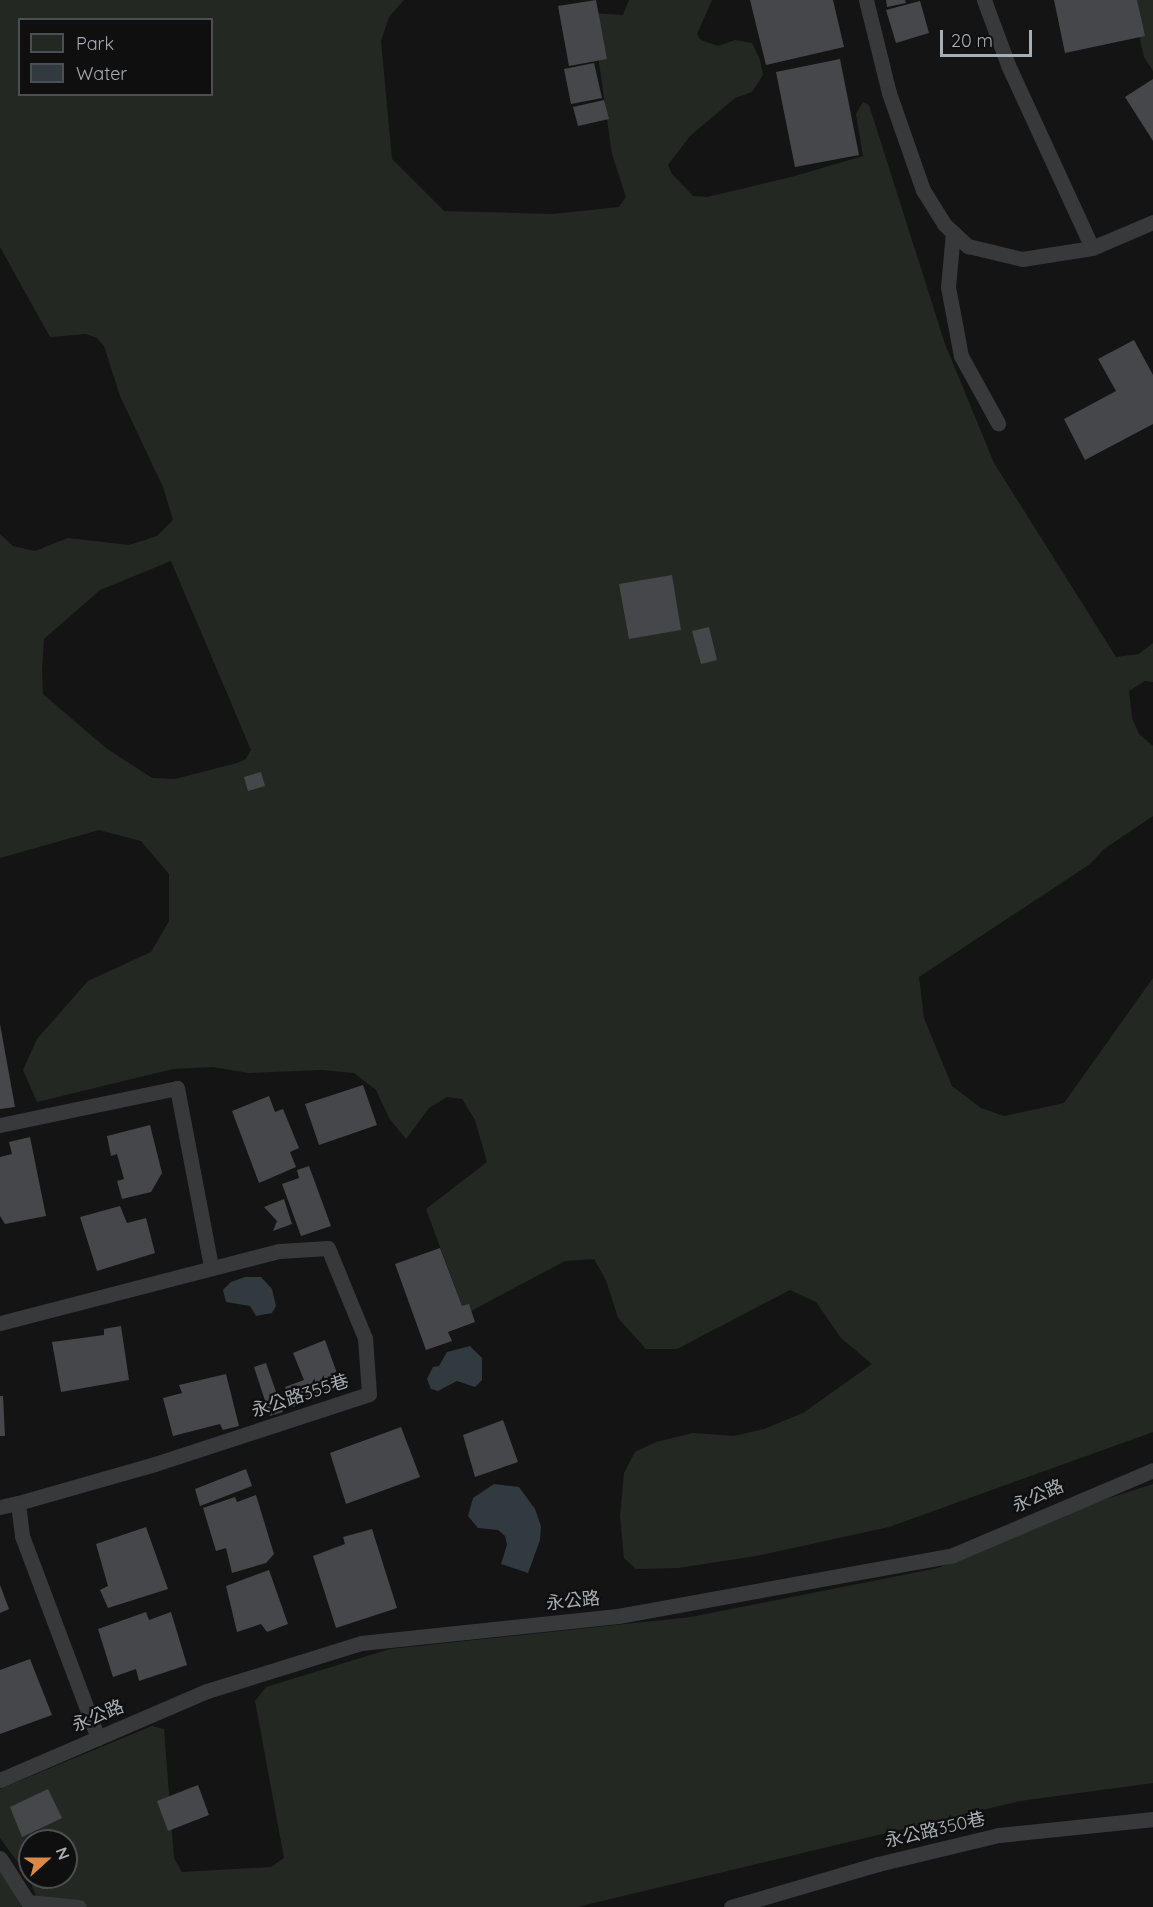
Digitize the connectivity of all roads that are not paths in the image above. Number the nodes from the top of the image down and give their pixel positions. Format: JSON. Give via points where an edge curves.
{"nodes":[{"id":1,"x":866,"y":0,"type":"edge"},
{"id":2,"x":984,"y":0,"type":"edge"},
{"id":3,"x":1153,"y":222,"type":"edge"},
{"id":4,"x":953,"y":232,"type":"junction"},
{"id":5,"x":1092,"y":248,"type":"junction"},
{"id":6,"x":998,"y":423,"type":"dead end"},
{"id":7,"x":0,"y":1125,"type":"edge"},
{"id":8,"x":211,"y":1267,"type":"junction"},
{"id":9,"x":0,"y":1323,"type":"edge"},
{"id":10,"x":1153,"y":1470,"type":"edge"},
{"id":11,"x":18,"y":1503,"type":"junction"},
{"id":12,"x":0,"y":1507,"type":"edge"},
{"id":13,"x":98,"y":1738,"type":"junction"},
{"id":14,"x":0,"y":1780,"type":"edge"},
{"id":15,"x":1153,"y":1819,"type":"edge"},
{"id":16,"x":0,"y":1858,"type":"edge"},
{"id":17,"x":28,"y":1905,"type":"edge"},
{"id":18,"x":79,"y":1907,"type":"edge"},
{"id":19,"x":731,"y":1907,"type":"edge"}],
"edges":[{"from":1,"to":4,"type":"lane","via":[[889,93],[923,190]]},
{"from":2,"to":5,"type":"lane","via":[[1008,65]]},
{"from":3,"to":5,"type":"lane"},
{"from":4,"to":5,"type":"lane","via":[[968,246],[1022,260]]},
{"from":4,"to":6,"type":"lane","via":[[948,287],[961,356]]},
{"from":7,"to":8,"type":"lane","via":[[177,1088]]},
{"from":8,"to":9,"type":"lane","name":"永公路355巷"},
{"from":8,"to":11,"type":"lane","name":"永公路355巷","via":[[279,1251],[328,1248],[365,1338],[369,1394],[155,1464]]},
{"from":10,"to":13,"type":"lane","name":"永公路","via":[[953,1555],[618,1616],[361,1643],[207,1691]]},
{"from":11,"to":12,"type":"lane","name":"永公路355巷"},
{"from":11,"to":13,"type":"lane","via":[[22,1536]]},
{"from":13,"to":14,"type":"lane","name":"永公路"},
{"from":15,"to":19,"type":"lane","name":"永公路350巷","via":[[999,1835],[878,1864]]},
{"from":16,"to":17,"type":"lane"},
{"from":17,"to":18,"type":"lane"}]}
